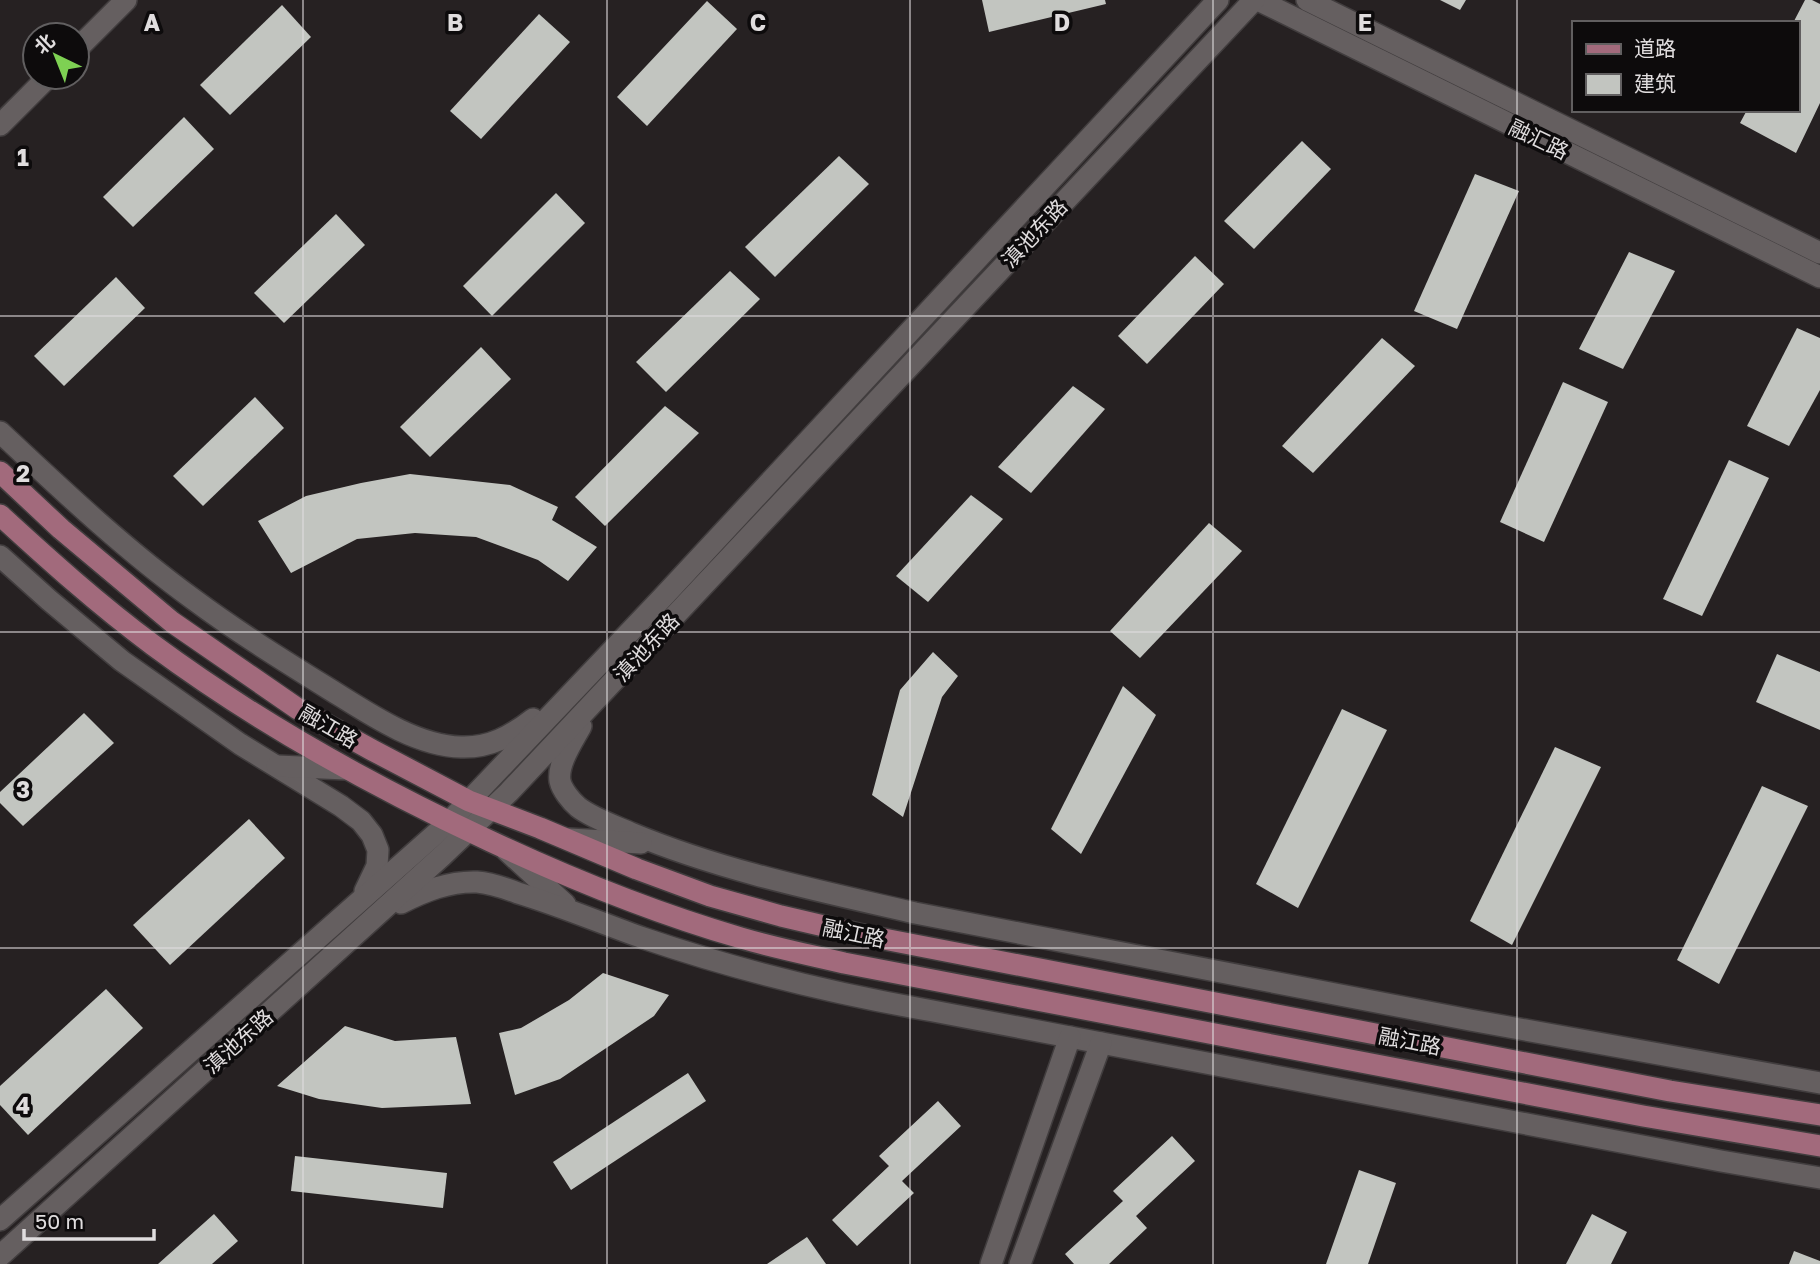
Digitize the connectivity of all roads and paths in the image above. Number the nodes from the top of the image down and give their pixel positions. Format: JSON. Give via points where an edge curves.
{"nodes":[{"id":1,"x":126,"y":0,"type":"edge"},
{"id":2,"x":1218,"y":0,"type":"edge"},
{"id":3,"x":1256,"y":0,"type":"edge"},
{"id":4,"x":1307,"y":0,"type":"edge"},
{"id":5,"x":91,"y":35,"type":"edge"},
{"id":6,"x":34,"y":91,"type":"edge"},
{"id":7,"x":0,"y":125,"type":"edge"},
{"id":8,"x":1820,"y":253,"type":"edge"},
{"id":9,"x":1820,"y":277,"type":"edge"},
{"id":10,"x":0,"y":432,"type":"edge"},
{"id":11,"x":0,"y":472,"type":"edge"},
{"id":12,"x":0,"y":514,"type":"edge"},
{"id":13,"x":0,"y":556,"type":"edge"},
{"id":14,"x":587,"y":676,"type":"junction"},
{"id":15,"x":594,"y":702,"type":"junction"},
{"id":16,"x":275,"y":766,"type":"junction"},
{"id":17,"x":346,"y":769,"type":"junction"},
{"id":18,"x":469,"y":801,"type":"junction"},
{"id":19,"x":490,"y":810,"type":"junction"},
{"id":20,"x":449,"y":822,"type":"junction"},
{"id":21,"x":469,"y":831,"type":"junction"},
{"id":22,"x":566,"y":839,"type":"junction"},
{"id":23,"x":658,"y":844,"type":"junction"},
{"id":24,"x":502,"y":847,"type":"junction"},
{"id":25,"x":361,"y":899,"type":"junction"},
{"id":26,"x":575,"y":913,"type":"junction"},
{"id":27,"x":374,"y":918,"type":"junction"},
{"id":28,"x":1070,"y":1037,"type":"junction"},
{"id":29,"x":1101,"y":1043,"type":"junction"},
{"id":30,"x":1820,"y":1083,"type":"edge"},
{"id":31,"x":1820,"y":1115,"type":"edge"},
{"id":32,"x":1820,"y":1146,"type":"edge"},
{"id":33,"x":1820,"y":1178,"type":"edge"},
{"id":34,"x":0,"y":1220,"type":"edge"},
{"id":35,"x":0,"y":1256,"type":"edge"},
{"id":36,"x":991,"y":1264,"type":"edge"},
{"id":37,"x":1020,"y":1264,"type":"edge"}],
"edges":[{"from":1,"to":5,"type":"street"},
{"from":2,"to":14,"type":"street","name":"滇池东路"},
{"from":3,"to":9,"type":"street","name":"融汇路"},
{"from":3,"to":15,"type":"street","name":"滇池东路"},
{"from":4,"to":8,"type":"street","name":"融汇路"},
{"from":6,"to":7,"type":"street"},
{"from":10,"to":14,"type":"street","via":[[116,537],[241,634],[383,722],[419,738],[461,747],[494,744],[514,734]]},
{"from":11,"to":18,"type":"main road","name":"融江路","via":[[109,571],[223,658],[298,709]]},
{"from":12,"to":17,"type":"main road","name":"融江路","via":[[153,645]]},
{"from":13,"to":16,"type":"street","via":[[122,661]]},
{"from":14,"to":18,"type":"street","name":"滇池东路"},
{"from":15,"to":19,"type":"street","name":"滇池东路"},
{"from":15,"to":23,"type":"street","via":[[562,762],[560,781],[579,808]]},
{"from":16,"to":17,"type":"street"},
{"from":16,"to":25,"type":"street","via":[[341,806],[372,835],[378,850],[377,866]]},
{"from":17,"to":20,"type":"main road","name":"融江路"},
{"from":18,"to":19,"type":"main road","name":"融江路"},
{"from":18,"to":20,"type":"street","name":"滇池东路"},
{"from":19,"to":21,"type":"street","name":"滇池东路"},
{"from":19,"to":22,"type":"main road","name":"融江路"},
{"from":20,"to":21,"type":"main road","name":"融江路"},
{"from":20,"to":25,"type":"street","name":"滇池东路"},
{"from":21,"to":24,"type":"main road","name":"融江路"},
{"from":21,"to":27,"type":"street","name":"滇池东路"},
{"from":22,"to":23,"type":"street"},
{"from":22,"to":31,"type":"main road","name":"融江路","via":[[710,896],[858,934],[1670,1091]]},
{"from":23,"to":30,"type":"street","via":[[915,913]]},
{"from":24,"to":26,"type":"street"},
{"from":24,"to":32,"type":"main road","name":"融江路","via":[[581,881],[741,938],[844,963]]},
{"from":25,"to":34,"type":"street","name":"滇池东路"},
{"from":26,"to":27,"type":"street","via":[[479,882],[439,886]]},
{"from":26,"to":28,"type":"street","via":[[692,954],[805,984]]},
{"from":27,"to":35,"type":"street","name":"滇池东路"},
{"from":28,"to":29,"type":"street"},
{"from":28,"to":36,"type":"street"},
{"from":29,"to":33,"type":"street"},
{"from":29,"to":37,"type":"street"}]}
